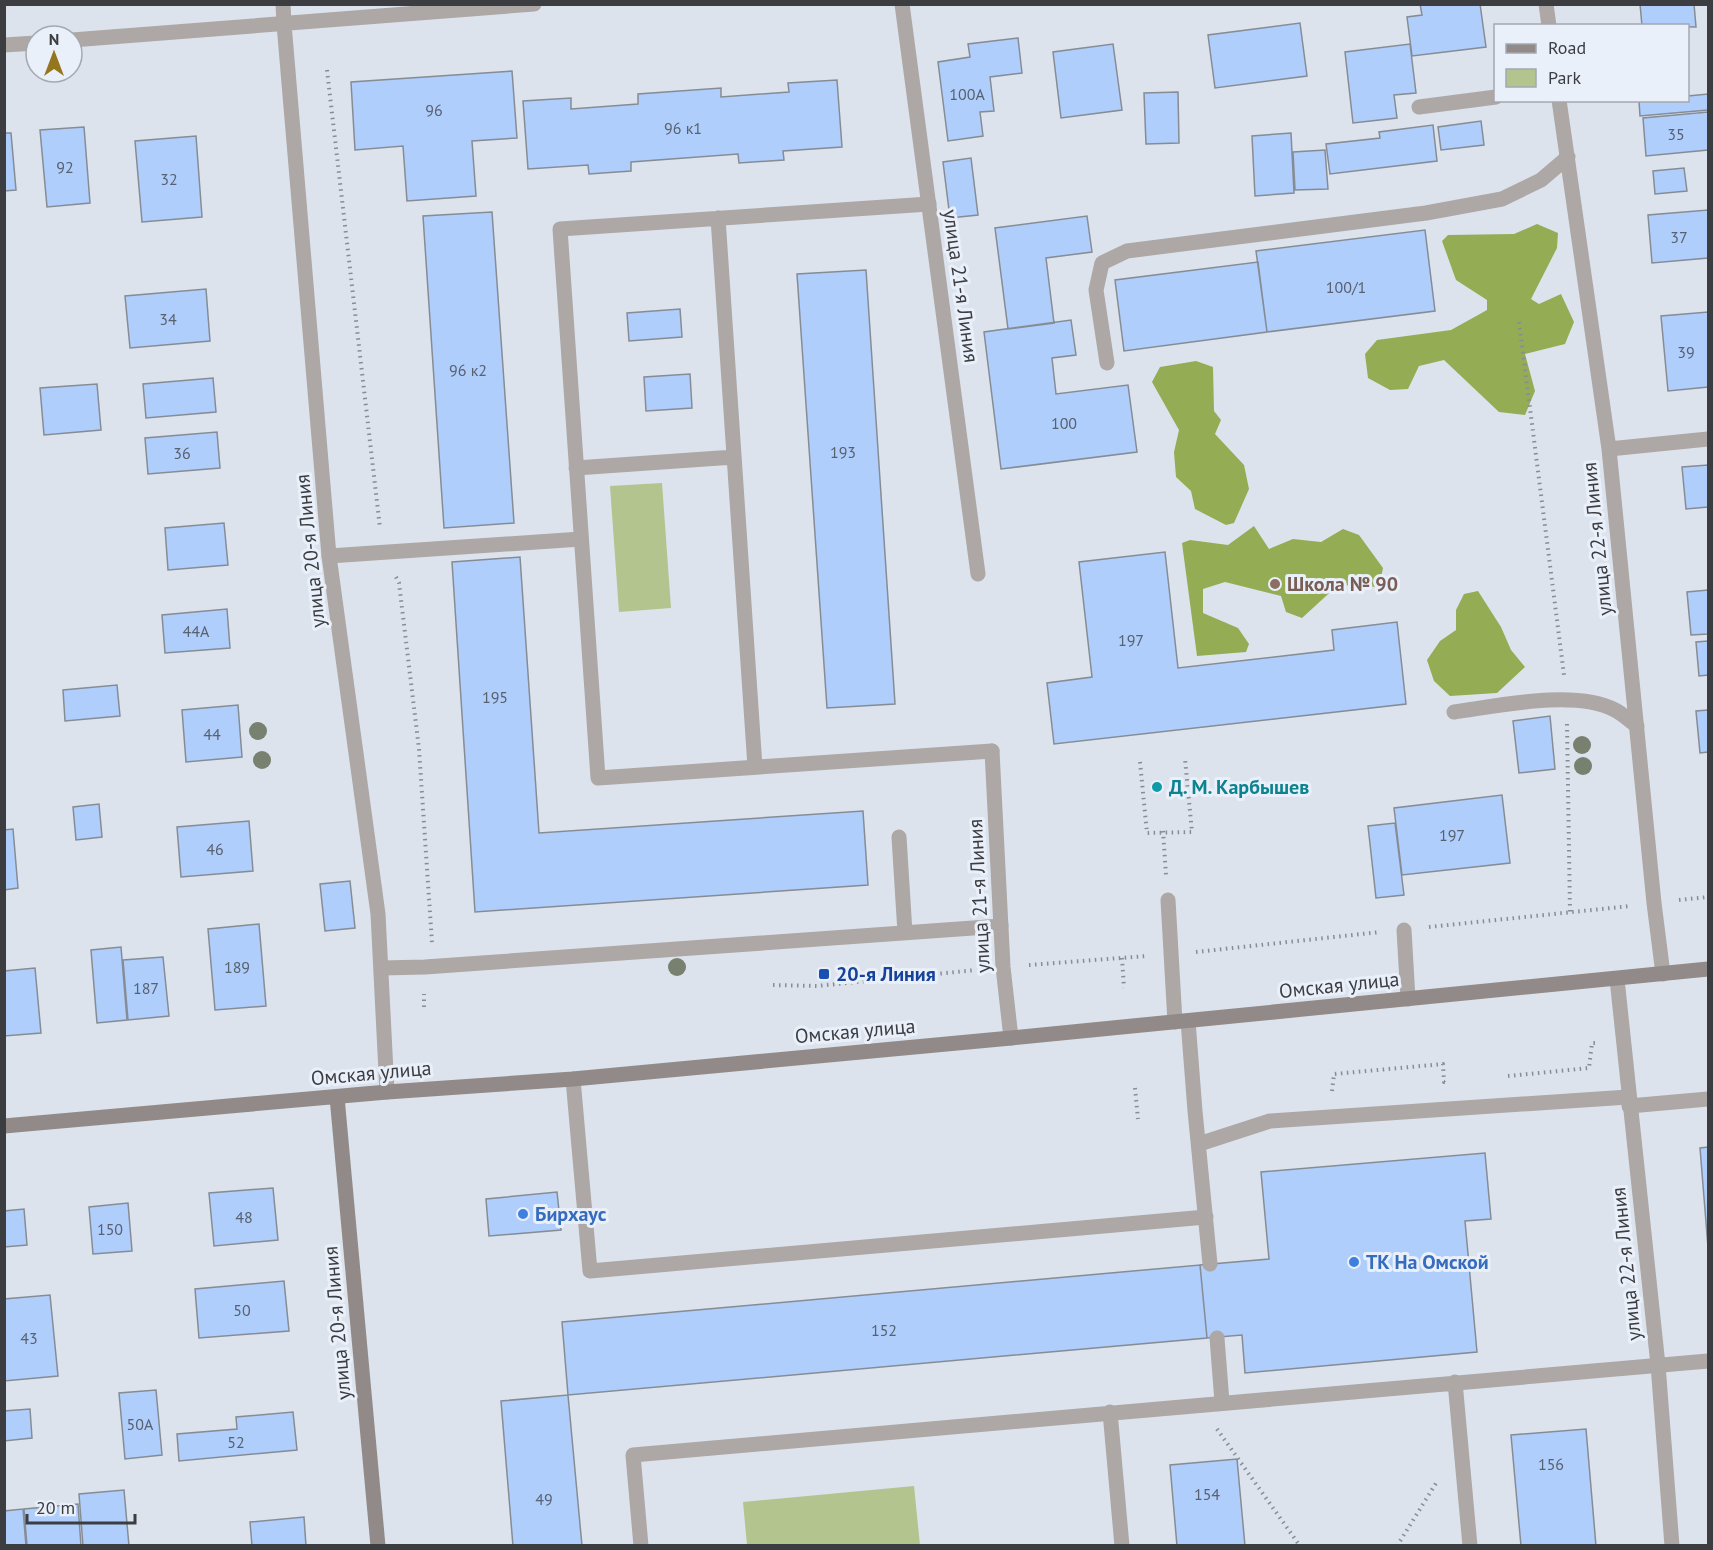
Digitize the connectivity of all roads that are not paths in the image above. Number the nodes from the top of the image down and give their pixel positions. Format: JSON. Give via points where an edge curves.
{"nodes":[{"id":1,"x":283,"y":4,"type":"edge"},
{"id":2,"x":534,"y":4,"type":"edge"},
{"id":3,"x":902,"y":4,"type":"edge"},
{"id":4,"x":1546,"y":4,"type":"edge"},
{"id":5,"x":511,"y":5,"type":"edge"},
{"id":6,"x":284,"y":24,"type":"junction"},
{"id":7,"x":1549,"y":24,"type":"edge"},
{"id":8,"x":84,"y":39,"type":"edge"},
{"id":9,"x":24,"y":44,"type":"edge"},
{"id":10,"x":4,"y":45,"type":"edge"},
{"id":11,"x":1494,"y":97,"type":"edge"},
{"id":12,"x":1559,"y":102,"type":"edge"},
{"id":13,"x":1419,"y":107,"type":"dead end"},
{"id":14,"x":1568,"y":157,"type":"junction"},
{"id":15,"x":929,"y":204,"type":"junction"},
{"id":16,"x":718,"y":218,"type":"junction"},
{"id":17,"x":1107,"y":363,"type":"dead end"},
{"id":18,"x":1708,"y":439,"type":"edge"},
{"id":19,"x":1609,"y":449,"type":"junction"},
{"id":20,"x":734,"y":457,"type":"junction"},
{"id":21,"x":576,"y":468,"type":"junction"},
{"id":22,"x":581,"y":539,"type":"junction"},
{"id":23,"x":329,"y":556,"type":"junction"},
{"id":24,"x":978,"y":574,"type":"dead end"},
{"id":25,"x":1454,"y":712,"type":"dead end"},
{"id":26,"x":1637,"y":726,"type":"junction"},
{"id":27,"x":755,"y":767,"type":"junction"},
{"id":28,"x":899,"y":837,"type":"dead end"},
{"id":29,"x":1168,"y":900,"type":"road end"},
{"id":30,"x":1001,"y":926,"type":"junction"},
{"id":31,"x":1404,"y":930,"type":"road end"},
{"id":32,"x":905,"y":933,"type":"junction"},
{"id":33,"x":382,"y":968,"type":"junction"},
{"id":34,"x":1708,"y":969,"type":"edge"},
{"id":35,"x":1663,"y":974,"type":"junction"},
{"id":36,"x":1617,"y":979,"type":"junction"},
{"id":37,"x":1408,"y":999,"type":"junction"},
{"id":38,"x":1182,"y":1021,"type":"junction"},
{"id":39,"x":1011,"y":1038,"type":"junction"},
{"id":40,"x":573,"y":1078,"type":"junction"},
{"id":41,"x":387,"y":1092,"type":"junction"},
{"id":42,"x":337,"y":1097,"type":"junction"},
{"id":43,"x":1708,"y":1100,"type":"edge"},
{"id":44,"x":1629,"y":1102,"type":"junction"},
{"id":45,"x":4,"y":1126,"type":"edge"},
{"id":46,"x":1199,"y":1144,"type":"junction"},
{"id":47,"x":1206,"y":1217,"type":"junction"},
{"id":48,"x":1210,"y":1264,"type":"dead end"},
{"id":49,"x":1217,"y":1338,"type":"dead end"},
{"id":50,"x":1708,"y":1361,"type":"edge"},
{"id":51,"x":1658,"y":1365,"type":"junction"},
{"id":52,"x":1455,"y":1382,"type":"junction"},
{"id":53,"x":1222,"y":1402,"type":"junction"},
{"id":54,"x":1110,"y":1412,"type":"junction"},
{"id":55,"x":378,"y":1545,"type":"edge"},
{"id":56,"x":641,"y":1545,"type":"edge"},
{"id":57,"x":1122,"y":1545,"type":"edge"},
{"id":58,"x":1470,"y":1545,"type":"edge"},
{"id":59,"x":1671,"y":1545,"type":"edge"}],
"edges":[{"from":1,"to":6,"type":"street","name":"улица 20-я Линия"},
{"from":2,"to":5,"type":"street"},
{"from":3,"to":15,"type":"street","name":"улица 21-я Линия"},
{"from":4,"to":7,"type":"street"},
{"from":5,"to":6,"type":"street"},
{"from":6,"to":8,"type":"street"},
{"from":6,"to":23,"type":"street","name":"улица 20-я Линия"},
{"from":9,"to":10,"type":"street"},
{"from":11,"to":13,"type":"street"},
{"from":12,"to":14,"type":"street","name":"улица 22-я Линия"},
{"from":14,"to":17,"type":"street","via":[[1541,180],[1502,199],[1426,213],[1127,251],[1102,263],[1096,290]]},
{"from":14,"to":19,"type":"street","name":"улица 22-я Линия"},
{"from":15,"to":16,"type":"street"},
{"from":15,"to":24,"type":"street","name":"улица 21-я Линия"},
{"from":16,"to":20,"type":"street"},
{"from":16,"to":21,"type":"street","via":[[560,229]]},
{"from":18,"to":19,"type":"street"},
{"from":19,"to":26,"type":"street","name":"улица 22-я Линия"},
{"from":20,"to":21,"type":"street"},
{"from":20,"to":27,"type":"street"},
{"from":21,"to":22,"type":"street"},
{"from":22,"to":23,"type":"street"},
{"from":22,"to":27,"type":"street","via":[[597,778]]},
{"from":23,"to":33,"type":"street","name":"улица 20-я Линия"},
{"from":25,"to":26,"type":"street","via":[[1551,699],[1587,701],[1614,709]]},
{"from":26,"to":35,"type":"street","name":"улица 22-я Линия"},
{"from":27,"to":30,"type":"street","name":"улица 21-я Линия","via":[[992,751]]},
{"from":28,"to":32,"type":"street"},
{"from":29,"to":38,"type":"street","via":[[1170,955]]},
{"from":30,"to":32,"type":"street"},
{"from":30,"to":39,"type":"street","name":"улица 21-я Линия"},
{"from":31,"to":37,"type":"street"},
{"from":32,"to":33,"type":"street"},
{"from":33,"to":41,"type":"street","name":"улица 20-я Линия"},
{"from":34,"to":35,"type":"main road","name":"Омская улица"},
{"from":35,"to":36,"type":"main road","name":"Омская улица"},
{"from":36,"to":37,"type":"main road","name":"Омская улица"},
{"from":36,"to":44,"type":"street","name":"улица 22-я Линия"},
{"from":37,"to":38,"type":"main road","name":"Омская улица"},
{"from":38,"to":39,"type":"main road","name":"Омская улица"},
{"from":38,"to":46,"type":"street"},
{"from":39,"to":40,"type":"main road","name":"Омская улица"},
{"from":40,"to":41,"type":"main road","name":"Омская улица"},
{"from":40,"to":47,"type":"street","via":[[590,1271]]},
{"from":41,"to":42,"type":"main road","name":"Омская улица"},
{"from":42,"to":45,"type":"main road","name":"Омская улица"},
{"from":42,"to":55,"type":"main road","name":"улица 20-я Линия"},
{"from":43,"to":44,"type":"street"},
{"from":44,"to":46,"type":"street","via":[[1270,1121]]},
{"from":44,"to":51,"type":"street","name":"улица 22-я Линия"},
{"from":46,"to":47,"type":"street"},
{"from":47,"to":48,"type":"street"},
{"from":49,"to":53,"type":"street"},
{"from":50,"to":51,"type":"street"},
{"from":51,"to":52,"type":"street"},
{"from":51,"to":59,"type":"street","name":"улица 22-я Линия"},
{"from":52,"to":53,"type":"street"},
{"from":52,"to":58,"type":"street"},
{"from":53,"to":54,"type":"street"},
{"from":54,"to":56,"type":"street","via":[[633,1455]]},
{"from":54,"to":57,"type":"street"}]}
